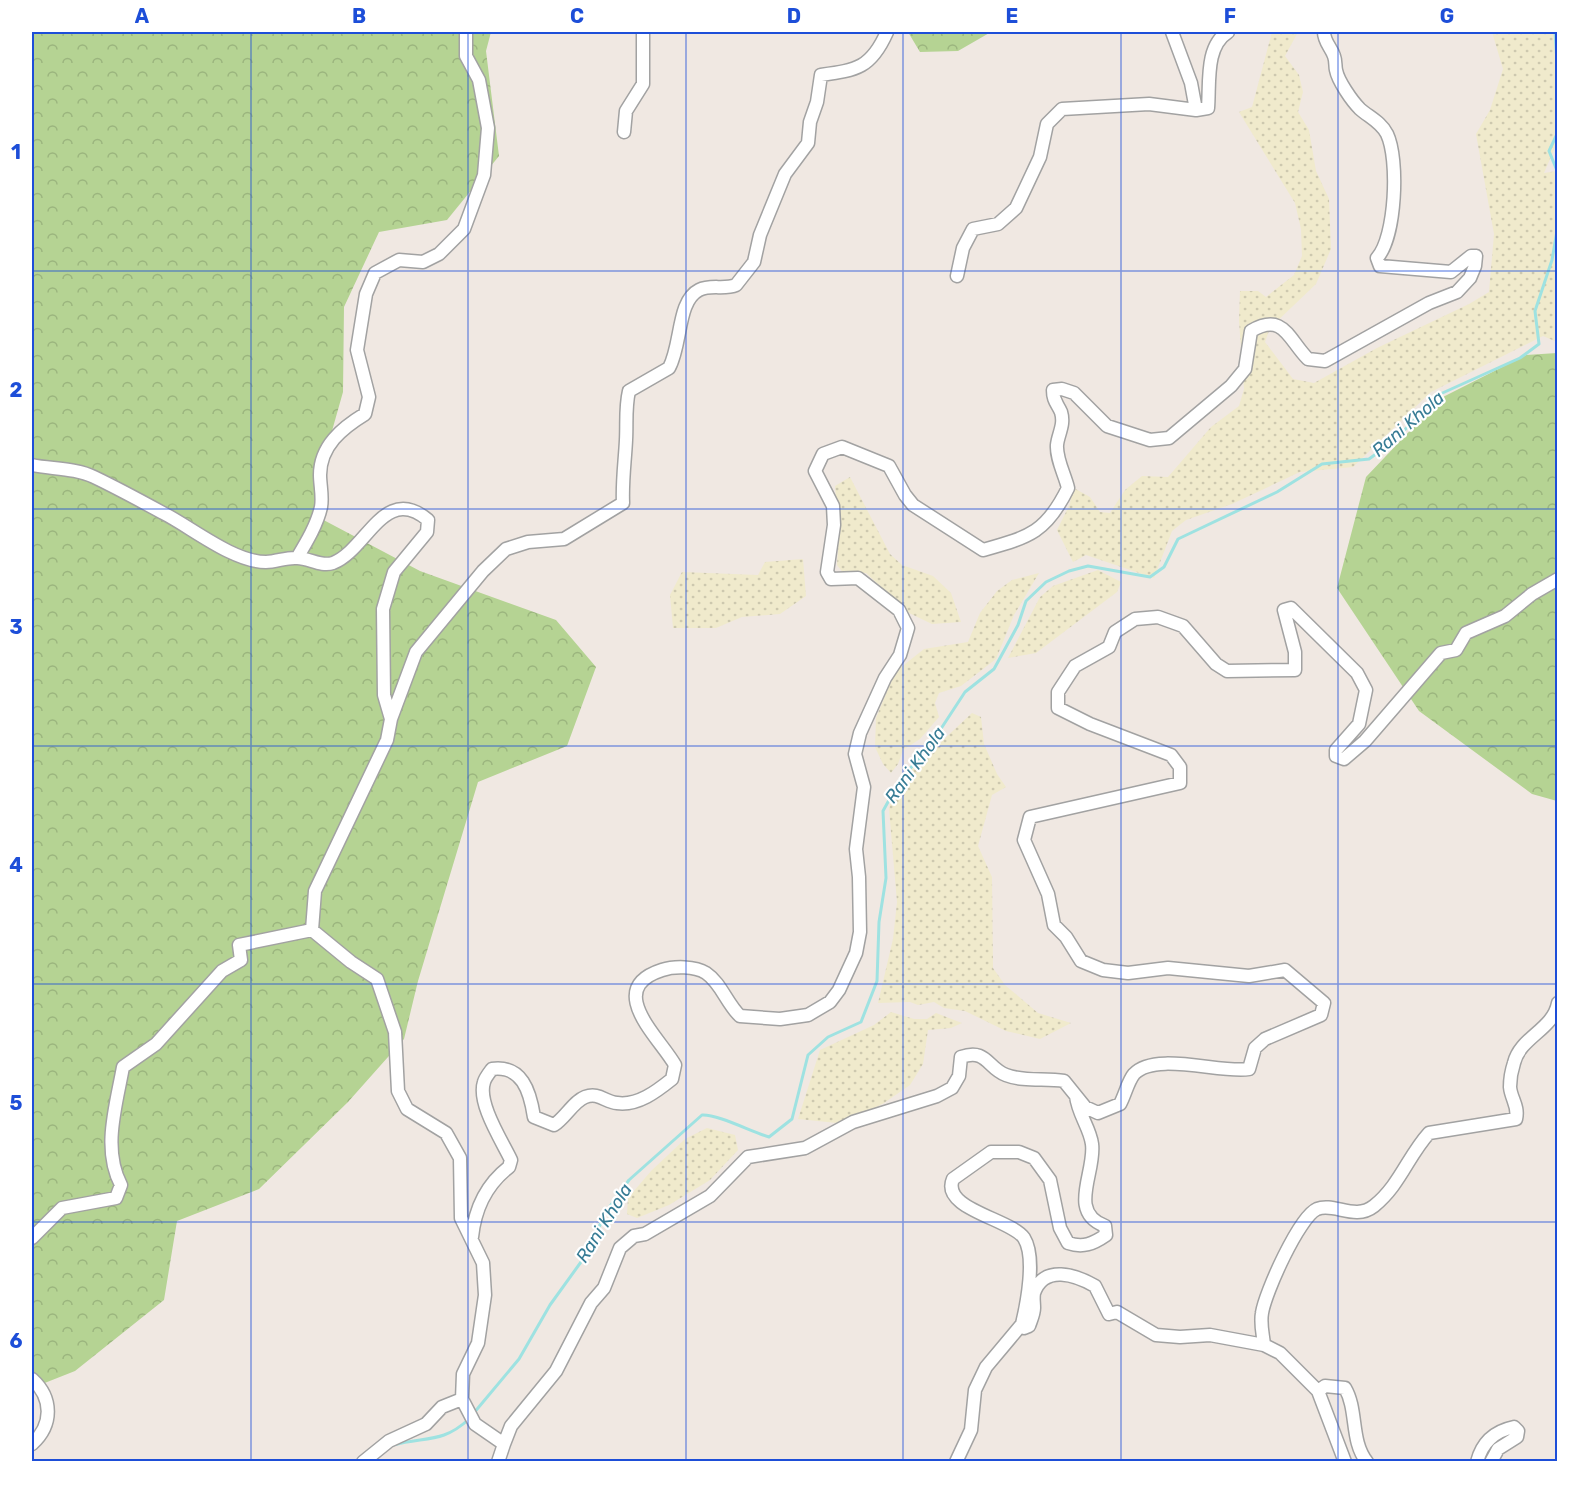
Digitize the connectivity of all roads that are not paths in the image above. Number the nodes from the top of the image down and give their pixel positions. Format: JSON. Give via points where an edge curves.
{"nodes":[{"id":1,"x":465,"y":32,"type":"edge"},
{"id":2,"x":643,"y":32,"type":"edge"},
{"id":3,"x":887,"y":32,"type":"edge"},
{"id":4,"x":1172,"y":32,"type":"edge"},
{"id":5,"x":1228,"y":32,"type":"edge"},
{"id":6,"x":1324,"y":32,"type":"edge"},
{"id":7,"x":1196,"y":110,"type":"junction"},
{"id":8,"x":624,"y":132,"type":"dead end"},
{"id":9,"x":957,"y":276,"type":"dead end"},
{"id":10,"x":32,"y":465,"type":"edge"},
{"id":11,"x":297,"y":558,"type":"junction"},
{"id":12,"x":1557,"y":579,"type":"edge"},
{"id":13,"x":391,"y":719,"type":"junction"},
{"id":14,"x":312,"y":930,"type":"junction"},
{"id":15,"x":1557,"y":1003,"type":"edge"},
{"id":16,"x":1076,"y":1096,"type":"junction"},
{"id":17,"x":472,"y":1236,"type":"junction"},
{"id":18,"x":32,"y":1238,"type":"edge"},
{"id":19,"x":1022,"y":1324,"type":"junction"},
{"id":20,"x":1264,"y":1345,"type":"junction"},
{"id":21,"x":32,"y":1379,"type":"edge"},
{"id":22,"x":1318,"y":1391,"type":"junction"},
{"id":23,"x":462,"y":1399,"type":"junction"},
{"id":24,"x":32,"y":1444,"type":"edge"},
{"id":25,"x":504,"y":1444,"type":"junction"},
{"id":26,"x":363,"y":1461,"type":"edge"},
{"id":27,"x":498,"y":1461,"type":"edge"},
{"id":28,"x":956,"y":1461,"type":"edge"},
{"id":29,"x":1345,"y":1461,"type":"edge"},
{"id":30,"x":1367,"y":1461,"type":"edge"},
{"id":31,"x":1478,"y":1461,"type":"edge"},
{"id":32,"x":1491,"y":1461,"type":"edge"}],
"edges":[{"from":1,"to":11,"type":"street","via":[[466,56],[479,80],[488,129],[481,182],[464,228],[439,254],[423,262],[399,260],[375,273],[366,294],[357,350],[369,397],[365,414],[343,427],[330,443],[320,471],[321,506]]},
{"from":2,"to":8,"type":"street","via":[[643,84],[626,111]]},
{"from":3,"to":13,"type":"street","via":[[871,59],[854,71],[821,75],[808,143],[785,174],[760,235],[754,262],[736,285],[706,287],[690,297],[684,304],[682,329],[669,368],[629,391],[623,502],[564,539],[528,542],[506,549],[416,652]]},
{"from":4,"to":7,"type":"street","via":[[1191,83]]},
{"from":5,"to":7,"type":"street","via":[[1218,38],[1211,58],[1208,108]]},
{"from":6,"to":17,"type":"street","via":[[1336,72],[1359,108],[1386,132],[1391,145],[1393,209],[1390,233],[1377,258],[1380,266],[1451,272],[1476,256],[1470,278],[1457,292],[1429,303],[1325,361],[1308,359],[1280,326],[1260,326],[1251,332],[1245,369],[1231,386],[1169,438],[1150,440],[1107,426],[1074,393],[1053,390],[1053,400],[1061,413],[1062,433],[1057,443],[1068,488],[1054,516],[1040,529],[983,550],[913,505],[890,466],[842,447],[823,454],[815,471],[833,506],[834,525],[827,572],[831,579],[858,578],[872,587],[899,610],[908,628],[900,655],[860,733],[855,754],[864,787],[856,849],[860,932],[856,953],[830,1002],[799,1018],[740,1016],[707,974],[693,968],[664,969],[648,976],[635,997],[639,1013],[675,1065],[672,1079],[638,1101],[615,1104],[593,1095],[582,1097],[554,1125],[534,1117],[527,1091],[516,1073],[506,1067],[492,1069],[483,1083],[485,1101],[492,1125],[511,1160],[509,1167],[494,1179],[483,1200]]},
{"from":7,"to":9,"type":"street","via":[[1149,104],[1062,109],[1047,124],[1040,158],[1016,208],[998,224],[973,228],[963,248]]},
{"from":10,"to":11,"type":"street","via":[[92,476],[248,559],[265,562]]},
{"from":11,"to":13,"type":"street","via":[[333,563],[363,541],[373,524],[387,513],[411,511],[428,520],[427,532],[394,572],[383,609],[384,696]]},
{"from":12,"to":16,"type":"street","via":[[1505,616],[1466,633],[1456,650],[1441,653],[1365,741],[1344,759],[1336,756],[1336,750],[1359,724],[1366,690],[1357,673],[1291,608],[1284,610],[1295,652],[1295,670],[1227,671],[1216,664],[1184,626],[1158,617],[1135,619],[1115,632],[1109,647],[1075,666],[1059,692],[1058,708],[1171,755],[1180,767],[1180,783],[1030,817],[1024,840],[1048,894],[1054,925],[1081,961],[1102,970],[1128,974],[1168,968],[1249,976],[1285,970],[1324,1003],[1321,1015],[1264,1039],[1255,1048],[1249,1069],[1172,1065],[1141,1068],[1132,1076],[1120,1104],[1098,1113],[1085,1107]]},
{"from":13,"to":14,"type":"street","via":[[387,740],[315,891]]},
{"from":14,"to":17,"type":"street","via":[[377,979],[395,1032],[398,1091],[407,1109],[446,1133],[454,1144],[460,1158],[460,1218]]},
{"from":14,"to":18,"type":"street","via":[[239,945],[241,960],[222,972],[156,1044],[123,1067],[111,1146],[113,1170],[121,1185],[116,1198],[62,1208]]},
{"from":15,"to":20,"type":"street","via":[[1551,1022],[1526,1044],[1514,1062],[1510,1086],[1518,1110],[1516,1119],[1429,1133],[1396,1186],[1372,1208],[1352,1213],[1316,1209],[1311,1214],[1292,1240],[1269,1290],[1262,1314]]},
{"from":16,"to":19,"type":"street","via":[[1092,1150],[1084,1205],[1095,1222],[1105,1226],[1106,1236],[1093,1244],[1068,1243],[1060,1228],[1047,1174],[1034,1158],[1019,1152],[991,1152],[953,1179],[950,1186],[959,1200],[984,1217],[1010,1226],[1024,1238],[1031,1263]]},
{"from":16,"to":25,"type":"street","via":[[1064,1081],[1003,1074],[982,1056],[971,1053],[961,1057],[959,1076],[952,1088],[937,1096],[853,1122],[806,1148],[748,1157],[710,1196],[645,1234],[634,1236],[620,1248],[604,1288],[591,1303],[556,1371],[512,1426]]},
{"from":17,"to":23,"type":"street","via":[[483,1263],[485,1295],[478,1343],[463,1374]]},
{"from":19,"to":20,"type":"street","via":[[1024,1328],[1029,1326],[1034,1294],[1041,1282],[1049,1275],[1065,1273],[1095,1286],[1110,1314],[1117,1312],[1156,1335],[1210,1335]]},
{"from":19,"to":28,"type":"street","via":[[986,1367],[975,1390],[971,1430]]},
{"from":20,"to":22,"type":"street","via":[[1280,1353]]},
{"from":21,"to":24,"type":"street","via":[[43,1394],[48,1420],[43,1434]]},
{"from":22,"to":29,"type":"street"},
{"from":22,"to":30,"type":"street","via":[[1325,1386],[1345,1388]]},
{"from":23,"to":25,"type":"street","via":[[475,1424]]},
{"from":23,"to":26,"type":"street","via":[[442,1407],[426,1424],[389,1441]]},
{"from":25,"to":27,"type":"street"},
{"from":31,"to":32,"type":"street","via":[[1479,1454],[1498,1431],[1514,1427],[1517,1437],[1498,1449]]}]}
